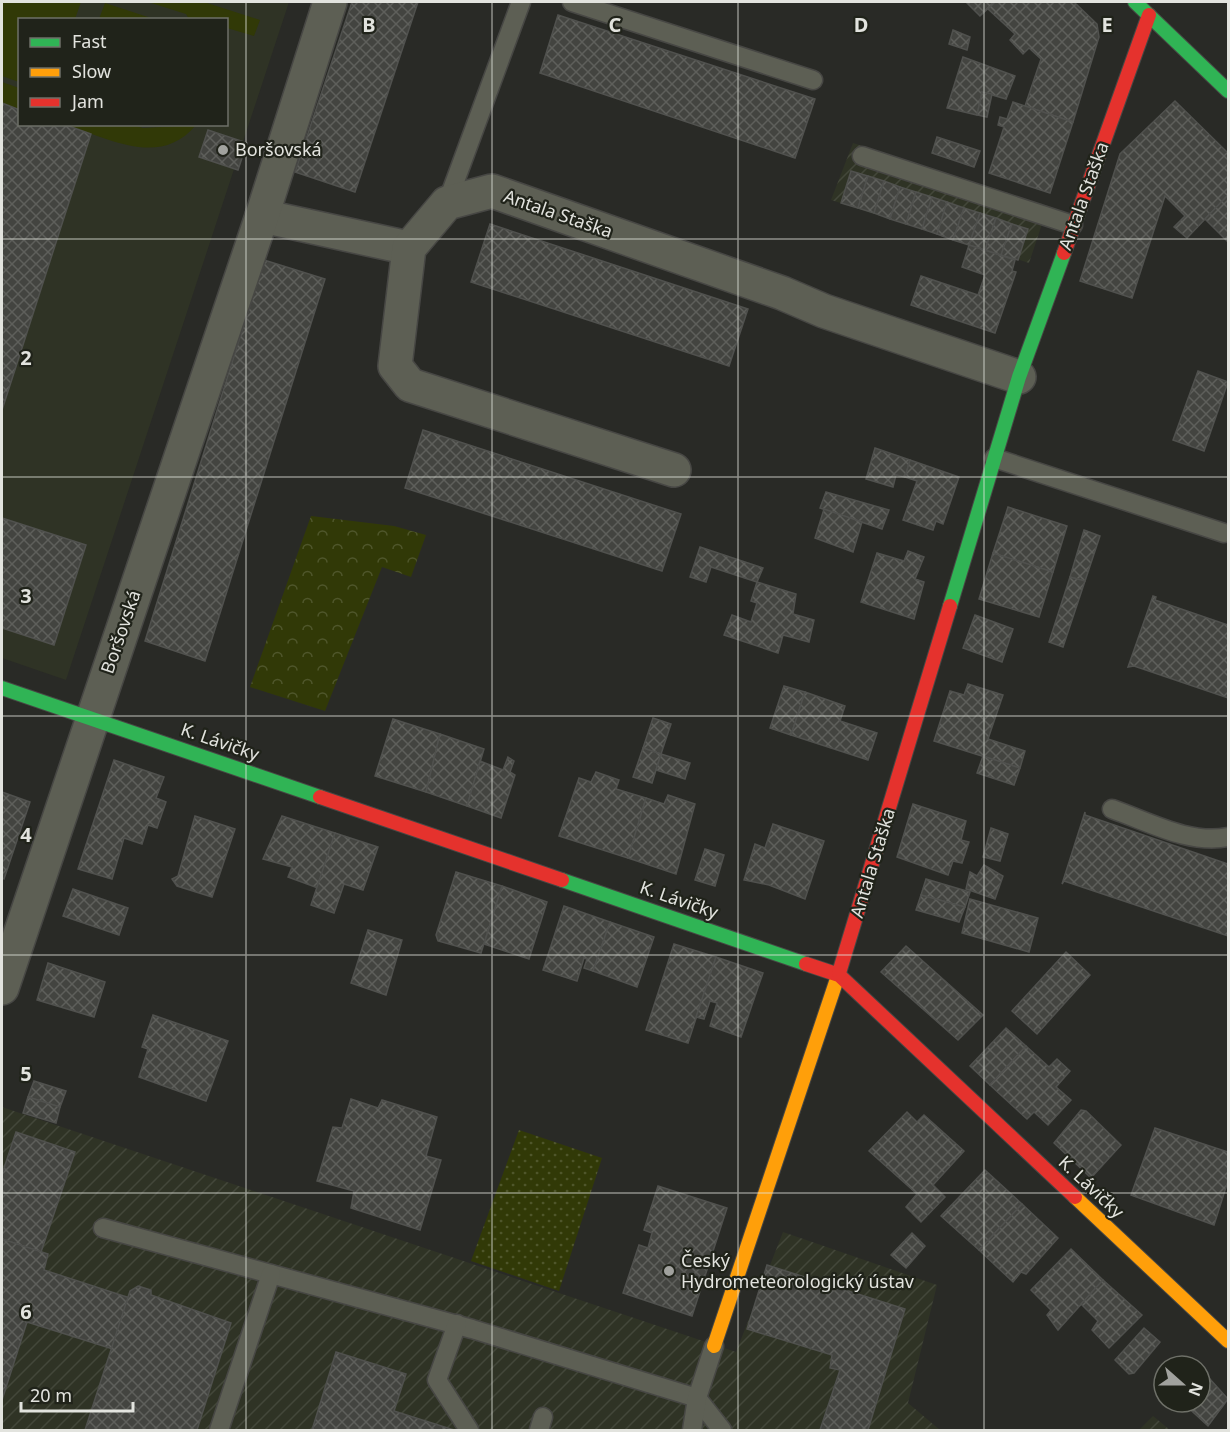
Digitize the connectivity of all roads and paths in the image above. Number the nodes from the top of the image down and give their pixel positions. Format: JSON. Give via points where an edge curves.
{"nodes":[{"id":1,"x":330,"y":2,"type":"edge"},
{"id":2,"x":521,"y":2,"type":"edge"},
{"id":3,"x":572,"y":2,"type":"edge"},
{"id":4,"x":1135,"y":2,"type":"edge"},
{"id":5,"x":1149,"y":15,"type":"junction"},
{"id":6,"x":813,"y":80,"type":"dead end"},
{"id":7,"x":1228,"y":91,"type":"edge"},
{"id":8,"x":862,"y":156,"type":"dead end"},
{"id":9,"x":447,"y":203,"type":"junction"},
{"id":10,"x":262,"y":216,"type":"junction"},
{"id":11,"x":1073,"y":225,"type":"junction"},
{"id":12,"x":410,"y":248,"type":"junction"},
{"id":13,"x":1019,"y":376,"type":"junction"},
{"id":14,"x":994,"y":458,"type":"junction"},
{"id":15,"x":674,"y":470,"type":"dead end"},
{"id":16,"x":1224,"y":533,"type":"dead end"},
{"id":17,"x":2,"y":688,"type":"edge"},
{"id":18,"x":92,"y":717,"type":"junction"},
{"id":19,"x":1113,"y":809,"type":"dead end"},
{"id":20,"x":1228,"y":837,"type":"edge"},
{"id":21,"x":839,"y":975,"type":"junction"},
{"id":22,"x":2,"y":988,"type":"edge"},
{"id":23,"x":103,"y":1228,"type":"dead end"},
{"id":24,"x":271,"y":1274,"type":"junction"},
{"id":25,"x":457,"y":1324,"type":"junction"},
{"id":26,"x":1228,"y":1341,"type":"edge"},
{"id":27,"x":714,"y":1346,"type":"joint"},
{"id":28,"x":697,"y":1398,"type":"junction"},
{"id":29,"x":219,"y":1431,"type":"edge"},
{"id":30,"x":469,"y":1431,"type":"edge"},
{"id":31,"x":692,"y":1431,"type":"edge"},
{"id":32,"x":722,"y":1431,"type":"edge"}],
"edges":[{"from":1,"to":10,"type":"street","name":"Boršovská"},
{"from":2,"to":9,"type":"lane"},
{"from":3,"to":6,"type":"lane"},
{"from":4,"to":5,"type":"street"},
{"from":5,"to":7,"type":"street"},
{"from":5,"to":11,"type":"street","name":"Antala Staška"},
{"from":8,"to":11,"type":"lane"},
{"from":9,"to":12,"type":"street"},
{"from":9,"to":13,"type":"street","name":"Antala Staška","via":[[492,191],[824,311]]},
{"from":10,"to":12,"type":"street"},
{"from":10,"to":18,"type":"street","name":"Boršovská"},
{"from":11,"to":13,"type":"street","name":"Antala Staška"},
{"from":12,"to":15,"type":"street","via":[[395,366],[410,385]]},
{"from":13,"to":14,"type":"street","name":"Antala Staška"},
{"from":14,"to":16,"type":"lane"},
{"from":14,"to":21,"type":"street","name":"Antala Staška"},
{"from":17,"to":18,"type":"street","name":"K. Lávičky"},
{"from":18,"to":21,"type":"street","name":"K. Lávičky"},
{"from":18,"to":22,"type":"street","name":"Boršovská"},
{"from":19,"to":20,"type":"lane","via":[[1193,838]]},
{"from":21,"to":26,"type":"street","name":"K. Lávičky"},
{"from":21,"to":27,"type":"street","name":"Antala Staška"},
{"from":23,"to":24,"type":"lane"},
{"from":24,"to":25,"type":"lane"},
{"from":24,"to":29,"type":"lane"},
{"from":25,"to":28,"type":"lane"},
{"from":25,"to":30,"type":"lane","via":[[437,1380]]},
{"from":27,"to":28,"type":"lane"},
{"from":28,"to":31,"type":"lane"},
{"from":28,"to":32,"type":"lane"}]}
